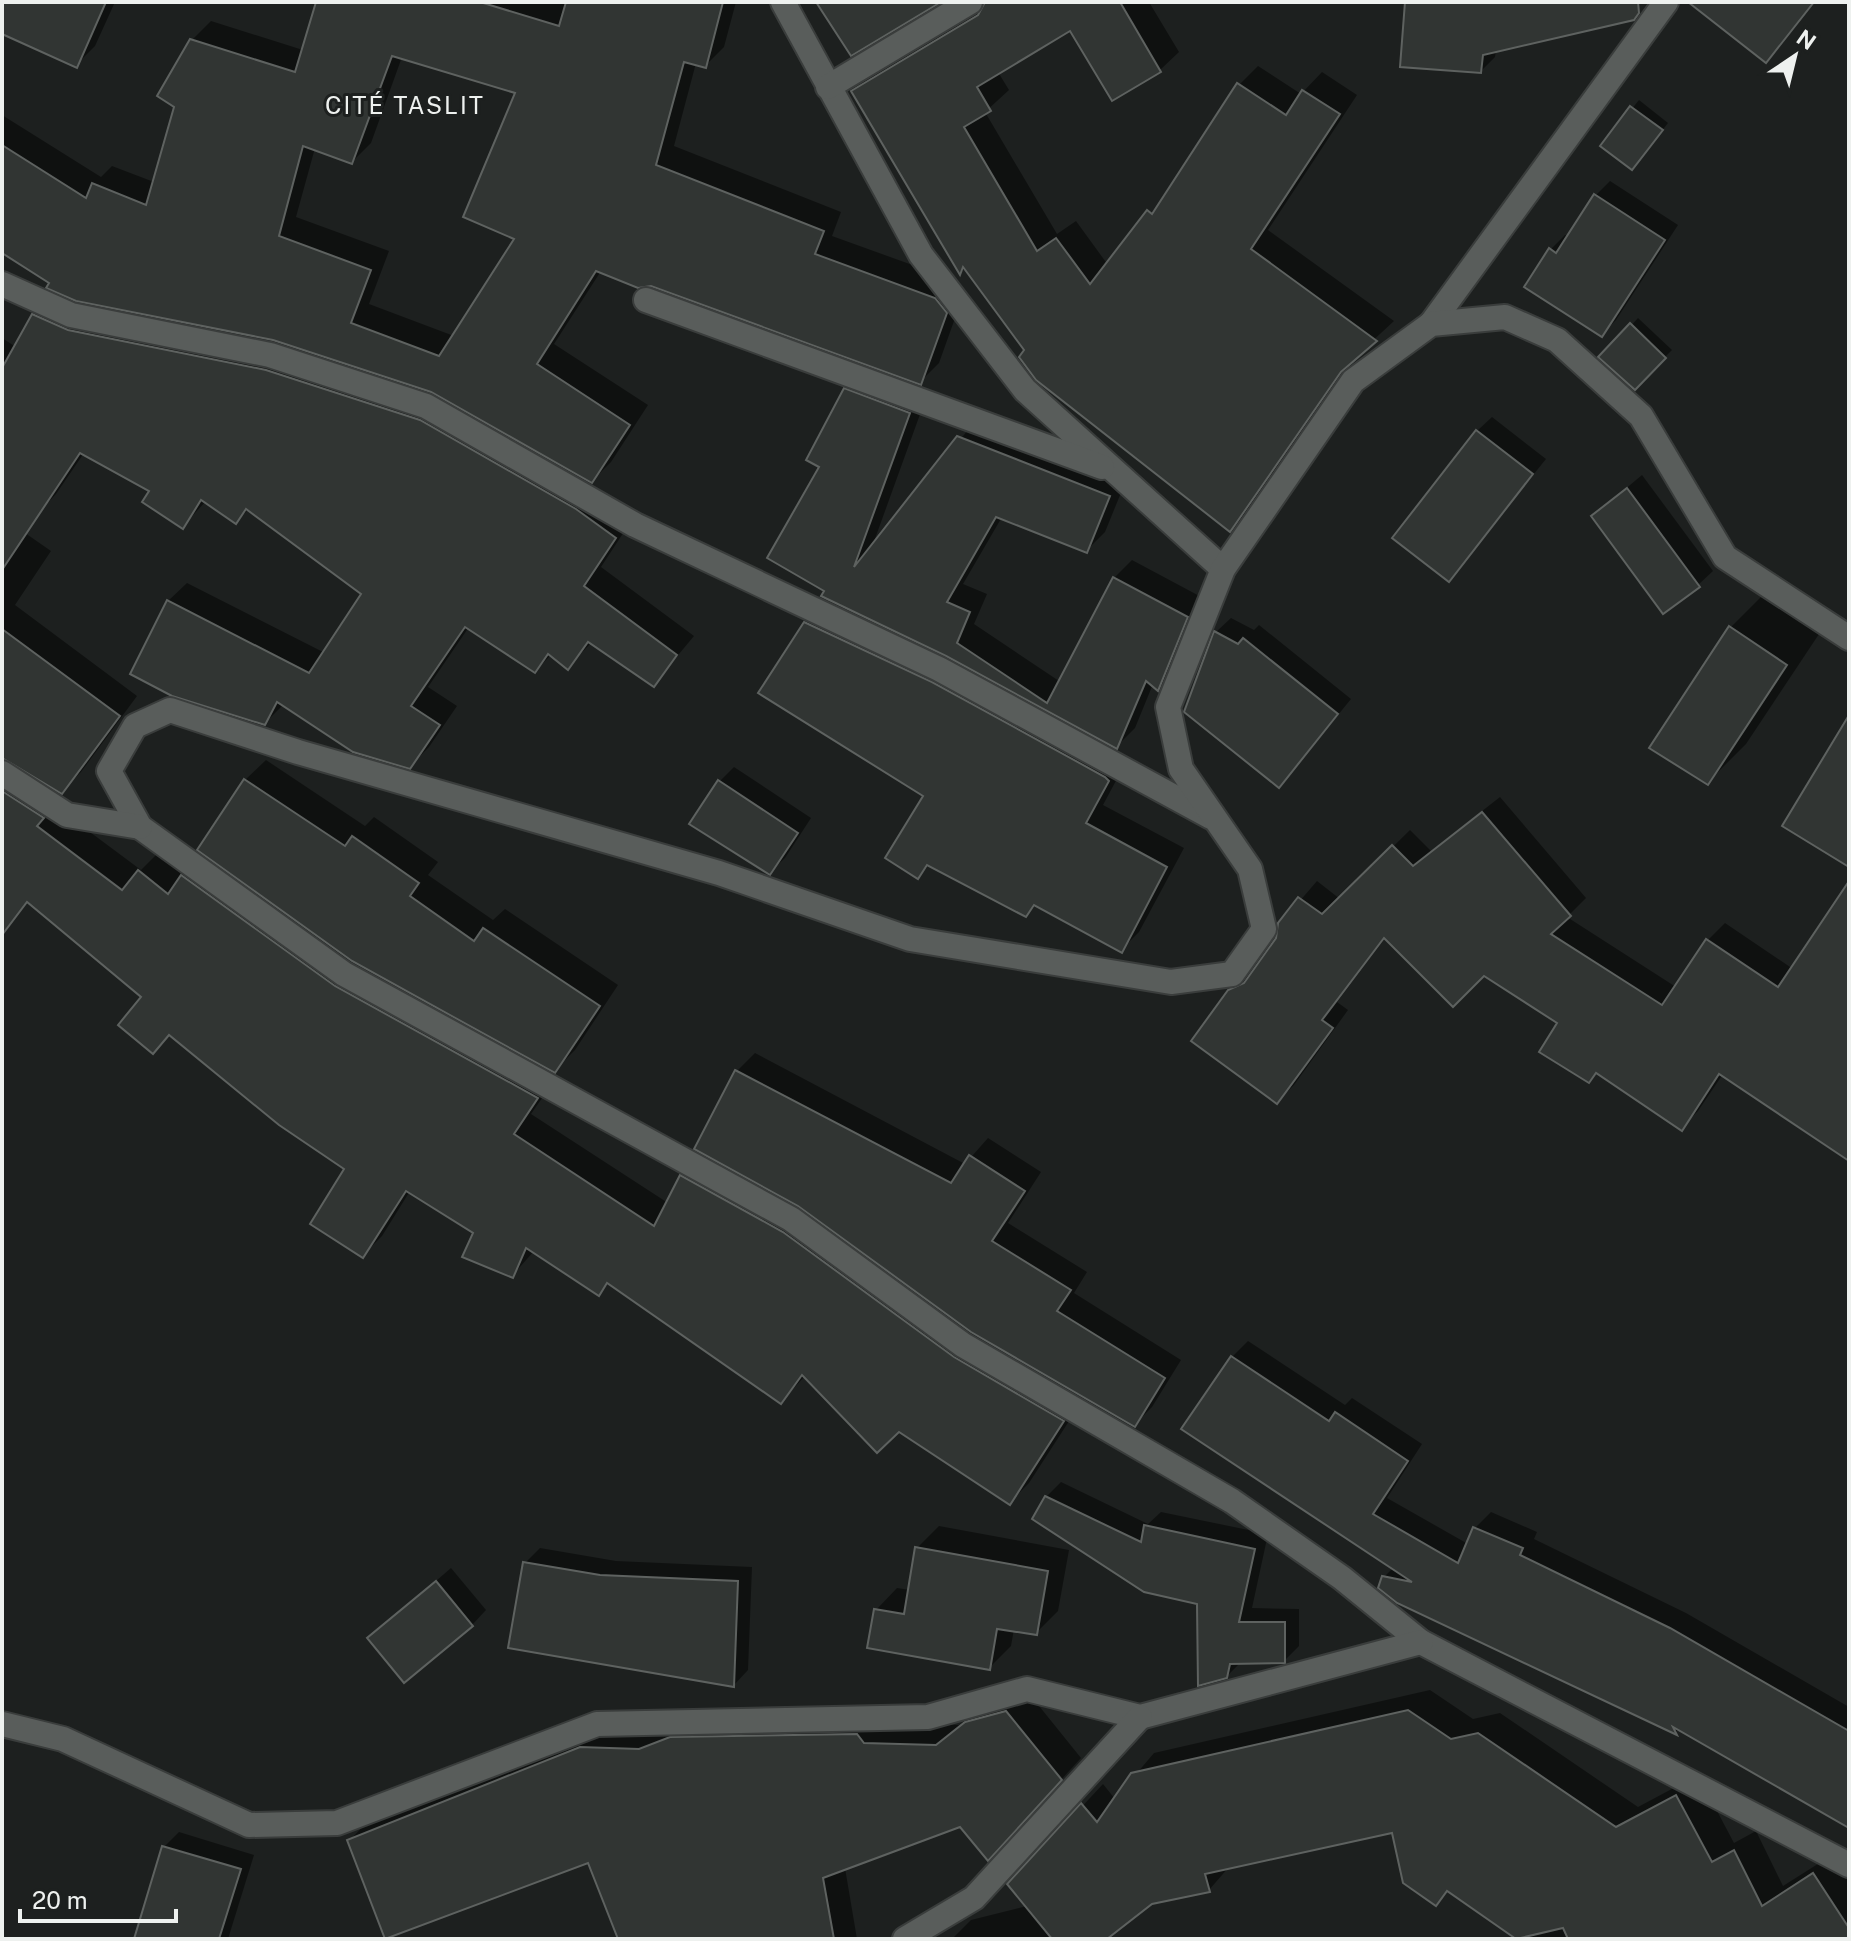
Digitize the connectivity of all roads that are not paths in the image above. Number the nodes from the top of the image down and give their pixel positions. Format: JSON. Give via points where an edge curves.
{"nodes":[{"id":1,"x":783,"y":2,"type":"edge"},
{"id":2,"x":970,"y":2,"type":"edge"},
{"id":3,"x":1666,"y":2,"type":"edge"},
{"id":4,"x":828,"y":87,"type":"junction"},
{"id":5,"x":2,"y":284,"type":"edge"},
{"id":6,"x":646,"y":300,"type":"dead end"},
{"id":7,"x":1431,"y":324,"type":"junction"},
{"id":8,"x":1115,"y":471,"type":"junction"},
{"id":9,"x":1223,"y":569,"type":"junction"},
{"id":10,"x":1849,"y":638,"type":"edge"},
{"id":11,"x":2,"y":773,"type":"edge"},
{"id":12,"x":1217,"y":820,"type":"junction"},
{"id":13,"x":140,"y":827,"type":"junction"},
{"id":14,"x":1421,"y":1642,"type":"junction"},
{"id":15,"x":1140,"y":1717,"type":"junction"},
{"id":16,"x":2,"y":1724,"type":"edge"},
{"id":17,"x":1849,"y":1865,"type":"edge"},
{"id":18,"x":905,"y":1939,"type":"edge"}],
"edges":[{"from":1,"to":4,"type":"street"},
{"from":2,"to":4,"type":"street"},
{"from":3,"to":7,"type":"street"},
{"from":4,"to":8,"type":"street","via":[[921,255],[1025,390]]},
{"from":5,"to":12,"type":"street","via":[[71,315],[270,355],[426,406],[635,525],[939,669]]},
{"from":6,"to":8,"type":"street"},
{"from":7,"to":9,"type":"street","via":[[1353,381]]},
{"from":7,"to":10,"type":"street","via":[[1505,317],[1557,340],[1641,416],[1725,557]]},
{"from":8,"to":9,"type":"street"},
{"from":9,"to":12,"type":"street","via":[[1168,707],[1181,769]]},
{"from":11,"to":13,"type":"street","via":[[67,815]]},
{"from":12,"to":13,"type":"street","via":[[1250,869],[1264,929],[1232,974],[1171,982],[910,939],[719,873],[170,710],[135,726],[109,771]]},
{"from":13,"to":14,"type":"street","via":[[344,974],[791,1219],[963,1345],[1232,1501],[1342,1578]]},
{"from":14,"to":15,"type":"street"},
{"from":14,"to":17,"type":"street"},
{"from":15,"to":16,"type":"street","via":[[1027,1689],[928,1717],[597,1724],[337,1823],[249,1825],[63,1739]]},
{"from":15,"to":18,"type":"street","via":[[974,1898]]}]}
